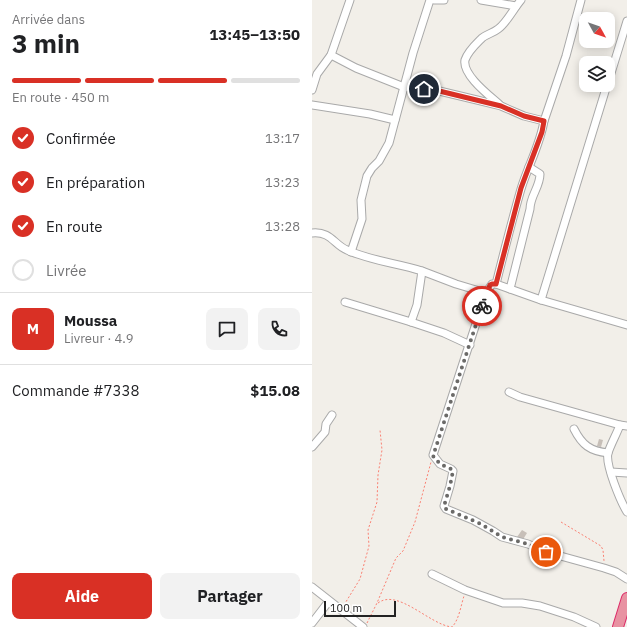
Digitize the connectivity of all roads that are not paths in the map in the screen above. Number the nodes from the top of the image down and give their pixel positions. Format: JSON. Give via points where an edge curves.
{"nodes":[{"id":1,"x":350,"y":0,"type":"edge"},
{"id":2,"x":430,"y":0,"type":"edge"},
{"id":3,"x":434,"y":0,"type":"edge"},
{"id":4,"x":444,"y":0,"type":"edge"},
{"id":5,"x":481,"y":0,"type":"edge"},
{"id":6,"x":580,"y":0,"type":"edge"},
{"id":7,"x":518,"y":3,"type":"edge"},
{"id":8,"x":627,"y":21,"type":"edge"},
{"id":9,"x":331,"y":54,"type":"junction"},
{"id":10,"x":615,"y":61,"type":"edge"},
{"id":11,"x":404,"y":87,"type":"junction"},
{"id":12,"x":312,"y":90,"type":"edge"},
{"id":13,"x":606,"y":92,"type":"edge"},
{"id":14,"x":312,"y":105,"type":"edge"},
{"id":15,"x":501,"y":106,"type":"junction"},
{"id":16,"x":395,"y":120,"type":"junction"},
{"id":17,"x":544,"y":121,"type":"junction"},
{"id":18,"x":530,"y":167,"type":"junction"},
{"id":19,"x":312,"y":233,"type":"edge"},
{"id":20,"x":351,"y":252,"type":"junction"},
{"id":21,"x":422,"y":271,"type":"junction"},
{"id":22,"x":496,"y":284,"type":"junction"},
{"id":23,"x":510,"y":289,"type":"junction"},
{"id":24,"x":486,"y":293,"type":"junction"},
{"id":25,"x":541,"y":300,"type":"junction"},
{"id":26,"x":345,"y":302,"type":"dead end"},
{"id":27,"x":411,"y":322,"type":"junction"},
{"id":28,"x":627,"y":325,"type":"edge"},
{"id":29,"x":470,"y":345,"type":"junction"},
{"id":30,"x":509,"y":392,"type":"dead end"},
{"id":31,"x":332,"y":415,"type":"dead end"},
{"id":32,"x":624,"y":426,"type":"edge"},
{"id":33,"x":574,"y":430,"type":"dead end"},
{"id":34,"x":312,"y":447,"type":"edge"},
{"id":35,"x":608,"y":453,"type":"junction"},
{"id":36,"x":611,"y":472,"type":"junction"},
{"id":37,"x":627,"y":473,"type":"edge"},
{"id":38,"x":627,"y":512,"type":"edge"},
{"id":39,"x":432,"y":574,"type":"dead end"},
{"id":40,"x":627,"y":579,"type":"edge"},
{"id":41,"x":312,"y":587,"type":"edge"},
{"id":42,"x":627,"y":598,"type":"edge"},
{"id":43,"x":329,"y":601,"type":"junction"},
{"id":44,"x":312,"y":622,"type":"edge"},
{"id":45,"x":364,"y":627,"type":"edge"},
{"id":46,"x":596,"y":627,"type":"edge"},
{"id":47,"x":618,"y":627,"type":"edge"}],
"edges":[{"from":1,"to":9,"type":"street"},
{"from":2,"to":11,"type":"street"},
{"from":3,"to":4,"type":"street"},
{"from":5,"to":7,"type":"street"},
{"from":6,"to":17,"type":"street","via":[[566,56]]},
{"from":7,"to":15,"type":"street","via":[[498,30],[474,46],[465,64],[469,74]]},
{"from":8,"to":10,"type":"street"},
{"from":9,"to":11,"type":"street","via":[[367,73]]},
{"from":9,"to":12,"type":"street","via":[[317,74]]},
{"from":11,"to":15,"type":"street","via":[[431,89]]},
{"from":11,"to":16,"type":"street"},
{"from":13,"to":25,"type":"street"},
{"from":14,"to":16,"type":"street"},
{"from":15,"to":17,"type":"street"},
{"from":16,"to":20,"type":"street","via":[[385,152],[367,176],[361,200],[362,219]]},
{"from":17,"to":18,"type":"street"},
{"from":18,"to":22,"type":"street","via":[[521,188]]},
{"from":18,"to":23,"type":"street","via":[[540,174],[540,179],[531,201]]},
{"from":19,"to":20,"type":"street","via":[[324,234]]},
{"from":20,"to":21,"type":"street"},
{"from":21,"to":24,"type":"street"},
{"from":21,"to":27,"type":"street","via":[[417,305]]},
{"from":22,"to":23,"type":"street"},
{"from":22,"to":24,"type":"street","via":[[490,285]]},
{"from":23,"to":25,"type":"street"},
{"from":24,"to":29,"type":"street"},
{"from":25,"to":28,"type":"street"},
{"from":26,"to":27,"type":"street"},
{"from":27,"to":29,"type":"street"},
{"from":29,"to":40,"type":"street","via":[[433,456],[440,464],[453,471],[444,502],[446,509],[502,537],[616,572]]},
{"from":30,"to":32,"type":"street"},
{"from":31,"to":34,"type":"street","via":[[326,424],[325,432]]},
{"from":32,"to":35,"type":"street"},
{"from":33,"to":35,"type":"street","via":[[587,447]]},
{"from":35,"to":36,"type":"street"},
{"from":36,"to":37,"type":"street"},
{"from":36,"to":38,"type":"street"},
{"from":39,"to":46,"type":"street","via":[[465,590],[503,603],[540,606]]},
{"from":41,"to":43,"type":"street"},
{"from":42,"to":47,"type":"highway"},
{"from":43,"to":44,"type":"street"},
{"from":43,"to":45,"type":"street"}]}
